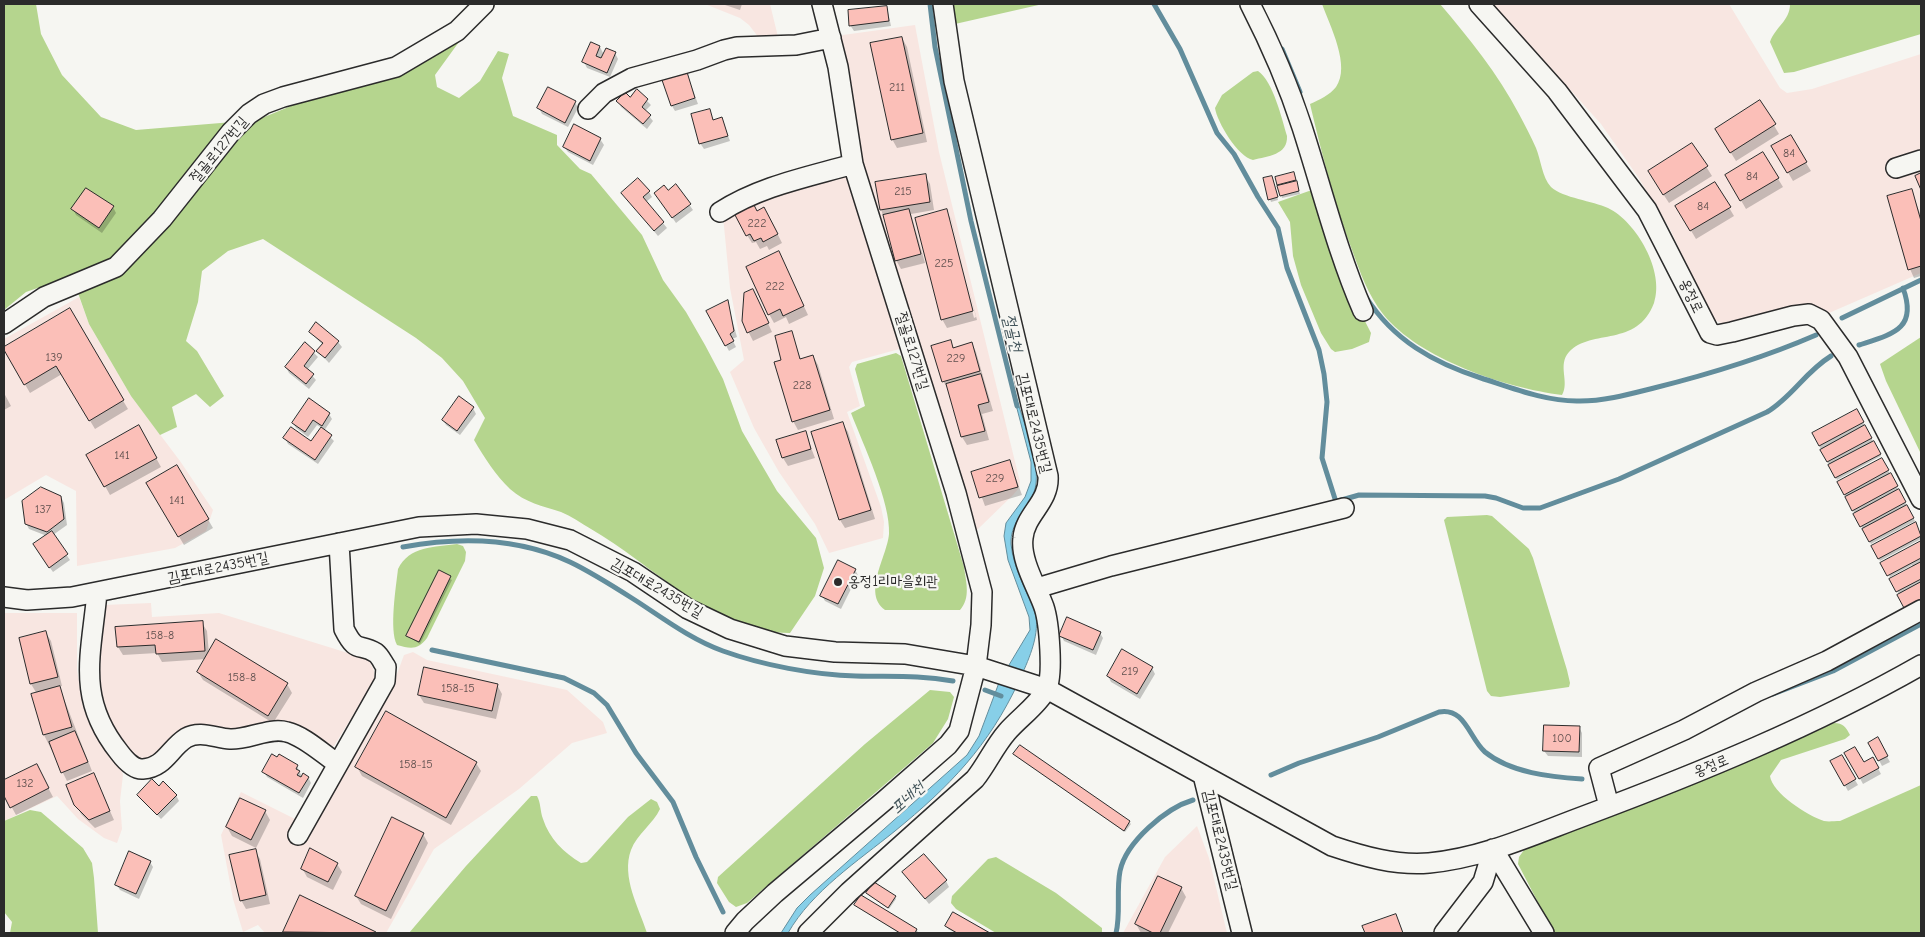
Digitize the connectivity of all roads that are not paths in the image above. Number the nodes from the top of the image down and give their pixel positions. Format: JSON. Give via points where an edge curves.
{"nodes":[{"id":1,"x":484,"y":4,"type":"edge"},
{"id":2,"x":822,"y":4,"type":"edge"},
{"id":3,"x":943,"y":4,"type":"edge"},
{"id":4,"x":1250,"y":4,"type":"edge"},
{"id":5,"x":1478,"y":4,"type":"edge"},
{"id":6,"x":830,"y":38,"type":"junction"},
{"id":7,"x":588,"y":109,"type":"dead end"},
{"id":8,"x":1921,"y":160,"type":"edge"},
{"id":9,"x":853,"y":164,"type":"junction"},
{"id":10,"x":1896,"y":168,"type":"dead end"},
{"id":11,"x":720,"y":212,"type":"dead end"},
{"id":12,"x":1363,"y":311,"type":"dead end"},
{"id":13,"x":4,"y":324,"type":"edge"},
{"id":14,"x":1921,"y":499,"type":"edge"},
{"id":15,"x":1344,"y":508,"type":"dead end"},
{"id":16,"x":338,"y":543,"type":"junction"},
{"id":17,"x":1038,"y":588,"type":"junction"},
{"id":18,"x":97,"y":592,"type":"junction"},
{"id":19,"x":4,"y":597,"type":"edge"},
{"id":20,"x":1921,"y":610,"type":"edge"},
{"id":21,"x":1921,"y":664,"type":"edge"},
{"id":22,"x":982,"y":668,"type":"junction"},
{"id":23,"x":1039,"y":686,"type":"junction"},
{"id":24,"x":338,"y":764,"type":"junction"},
{"id":25,"x":1203,"y":774,"type":"junction"},
{"id":26,"x":1609,"y":806,"type":"junction"},
{"id":27,"x":298,"y":835,"type":"dead end"},
{"id":28,"x":1493,"y":849,"type":"junction"},
{"id":29,"x":735,"y":933,"type":"edge"},
{"id":30,"x":808,"y":933,"type":"edge"},
{"id":31,"x":1242,"y":933,"type":"edge"},
{"id":32,"x":1444,"y":933,"type":"edge"},
{"id":33,"x":1544,"y":933,"type":"edge"}],
"edges":[{"from":1,"to":13,"type":"street","name":"절골로127번길","via":[[457,31],[396,67],[264,104],[249,114],[162,219],[116,267],[44,297]]},
{"from":2,"to":6,"type":"street","name":"절골로127번길"},
{"from":3,"to":17,"type":"street","name":"김포대로2435번길","via":[[954,81],[1048,476],[1046,495],[1023,538],[1026,560]]},
{"from":4,"to":12,"type":"street","via":[[1282,70],[1333,233]]},
{"from":5,"to":14,"type":"street","name":"옹정로","via":[[1557,91],[1647,210],[1710,333],[1717,335],[1809,314],[1821,320],[1848,357]]},
{"from":6,"to":7,"type":"street","via":[[796,45],[724,50],[632,78],[604,93]]},
{"from":6,"to":9,"type":"street","name":"절골로127번길","via":[[838,67]]},
{"from":8,"to":10,"type":"street"},
{"from":9,"to":11,"type":"street","via":[[763,190]]},
{"from":9,"to":22,"type":"street","name":"절골로127번길","via":[[956,492],[982,592]]},
{"from":15,"to":17,"type":"street","via":[[1111,566]]},
{"from":16,"to":18,"type":"street","name":"김포대로2435번길"},
{"from":16,"to":22,"type":"street","name":"김포대로2435번길","via":[[419,527],[476,524],[527,529],[570,540],[633,572],[688,609],[730,629],[785,646],[835,652],[906,654]]},
{"from":16,"to":24,"type":"street","via":[[344,629],[350,642],[376,653],[386,667],[385,682]]},
{"from":17,"to":23,"type":"street","name":"김포대로2435번길","via":[[1051,640]]},
{"from":18,"to":19,"type":"street","name":"김포대로2435번길","via":[[26,600]]},
{"from":18,"to":24,"type":"street","via":[[89,686],[92,704],[110,741],[134,767],[141,769],[159,764],[194,734],[230,739],[285,731]]},
{"from":20,"to":26,"type":"street","via":[[1684,730],[1598,768]]},
{"from":21,"to":26,"type":"street","name":"옹정로","via":[[1883,686],[1738,755]]},
{"from":22,"to":23,"type":"street","name":"김포대로2435번길"},
{"from":22,"to":29,"type":"street","via":[[959,731],[948,745],[775,893]]},
{"from":23,"to":25,"type":"street","name":"김포대로2435번길"},
{"from":23,"to":30,"type":"street","via":[[974,779]]},
{"from":24,"to":27,"type":"street"},
{"from":25,"to":28,"type":"street","name":"옹정로","via":[[1317,838],[1363,856],[1426,863],[1465,858]]},
{"from":25,"to":31,"type":"street","name":"김포대로2435번길"},
{"from":26,"to":28,"type":"street","name":"옹정로"},
{"from":28,"to":32,"type":"street","via":[[1483,882]]},
{"from":28,"to":33,"type":"street"}]}
